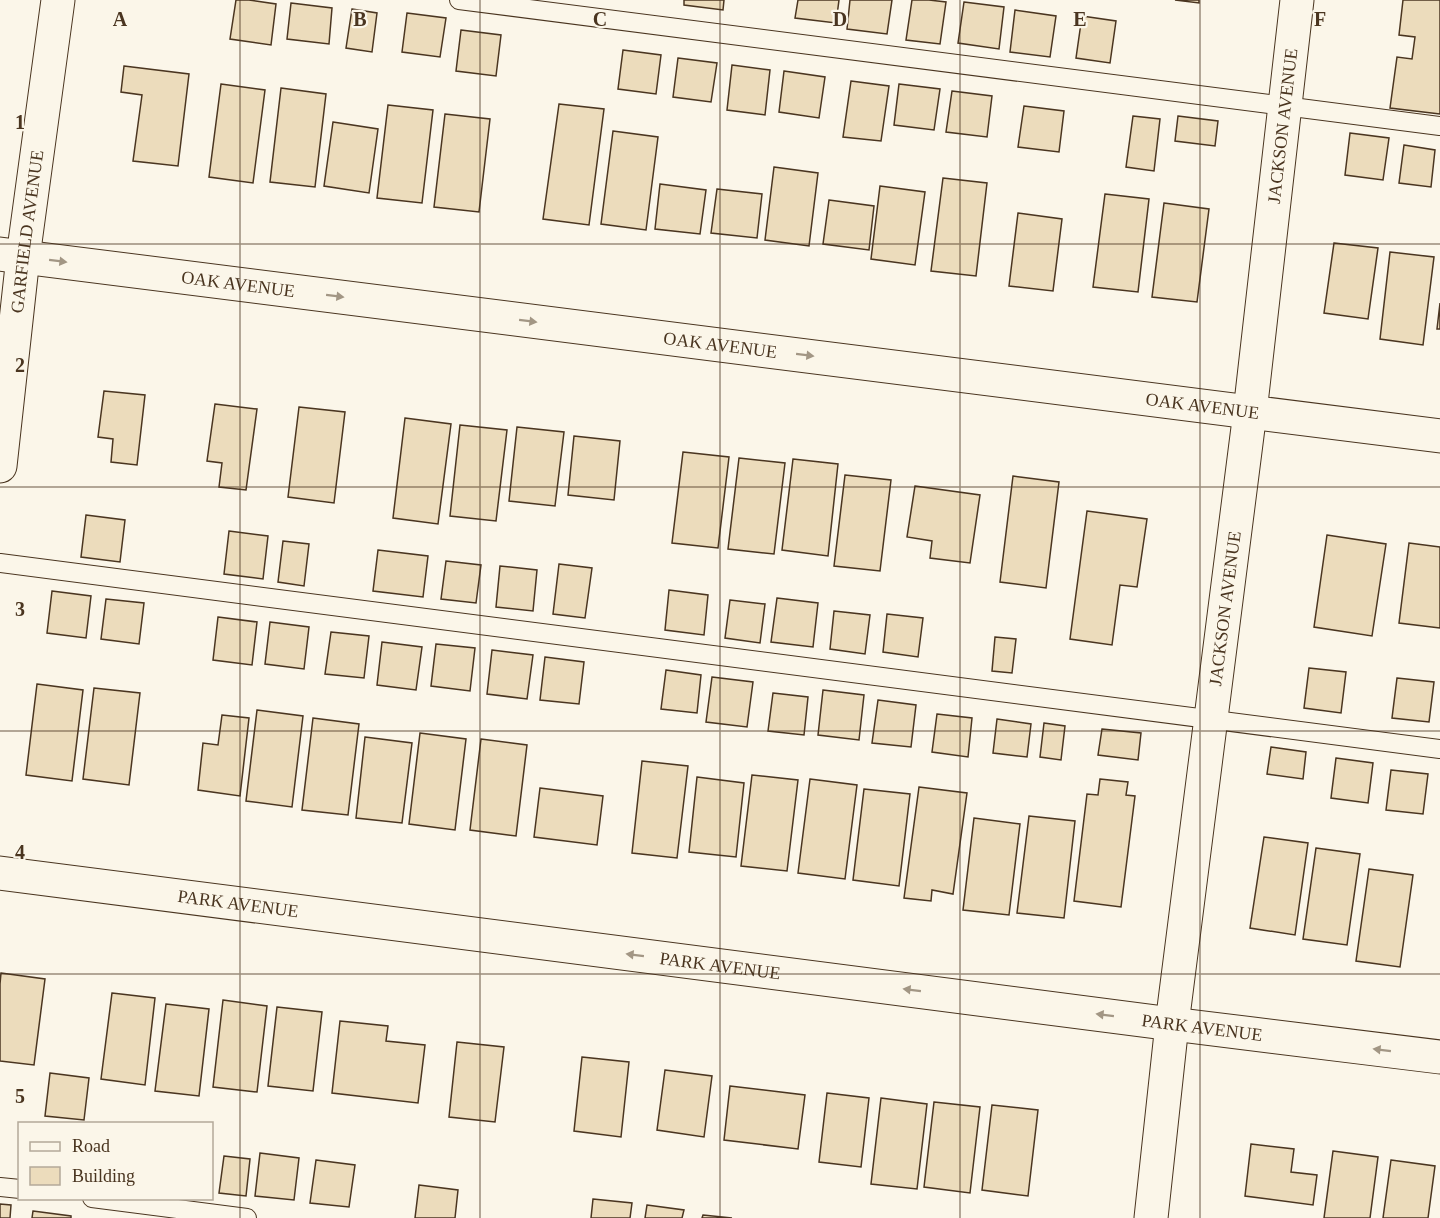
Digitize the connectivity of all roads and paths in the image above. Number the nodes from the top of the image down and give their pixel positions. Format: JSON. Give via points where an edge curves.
{"nodes":[{"id":1,"x":58,"y":0,"type":"edge"},
{"id":2,"x":459,"y":0,"type":"edge"},
{"id":3,"x":1297,"y":0,"type":"edge"},
{"id":4,"x":1284,"y":106,"type":"junction"},
{"id":5,"x":1440,"y":126,"type":"edge"},
{"id":6,"x":12,"y":255,"type":"edge"},
{"id":7,"x":1250,"y":412,"type":"junction"},
{"id":8,"x":1440,"y":436,"type":"edge"},
{"id":9,"x":0,"y":466,"type":"edge"},
{"id":10,"x":0,"y":563,"type":"edge"},
{"id":11,"x":1212,"y":720,"type":"junction"},
{"id":12,"x":1440,"y":748,"type":"edge"},
{"id":13,"x":0,"y":873,"type":"edge"},
{"id":14,"x":1172,"y":1024,"type":"junction"},
{"id":15,"x":1440,"y":1057,"type":"edge"},
{"id":16,"x":0,"y":1187,"type":"edge"},
{"id":17,"x":18,"y":1190,"type":"edge"},
{"id":18,"x":108,"y":1200,"type":"edge"},
{"id":19,"x":247,"y":1218,"type":"edge"},
{"id":20,"x":1151,"y":1218,"type":"edge"}],
"edges":[{"from":1,"to":6,"type":"street","name":"GARFIELD AVENUE"},
{"from":2,"to":4,"type":"lane"},
{"from":3,"to":4,"type":"street","name":"JACKSON AVENUE"},
{"from":4,"to":5,"type":"lane"},
{"from":4,"to":7,"type":"street","name":"JACKSON AVENUE"},
{"from":6,"to":7,"type":"street","name":"OAK AVENUE","one_way":true},
{"from":6,"to":9,"type":"street","name":"GARFIELD AVENUE"},
{"from":7,"to":8,"type":"street","name":"OAK AVENUE"},
{"from":7,"to":11,"type":"street","name":"JACKSON AVENUE"},
{"from":10,"to":11,"type":"lane"},
{"from":11,"to":12,"type":"lane"},
{"from":11,"to":14,"type":"street","name":"JACKSON AVENUE"},
{"from":14,"to":13,"type":"street","name":"PARK AVENUE","one_way":true},
{"from":15,"to":14,"type":"street","name":"PARK AVENUE","one_way":true},
{"from":14,"to":20,"type":"street","name":"JACKSON AVENUE"},
{"from":16,"to":17,"type":"lane"},
{"from":18,"to":19,"type":"lane"}]}
